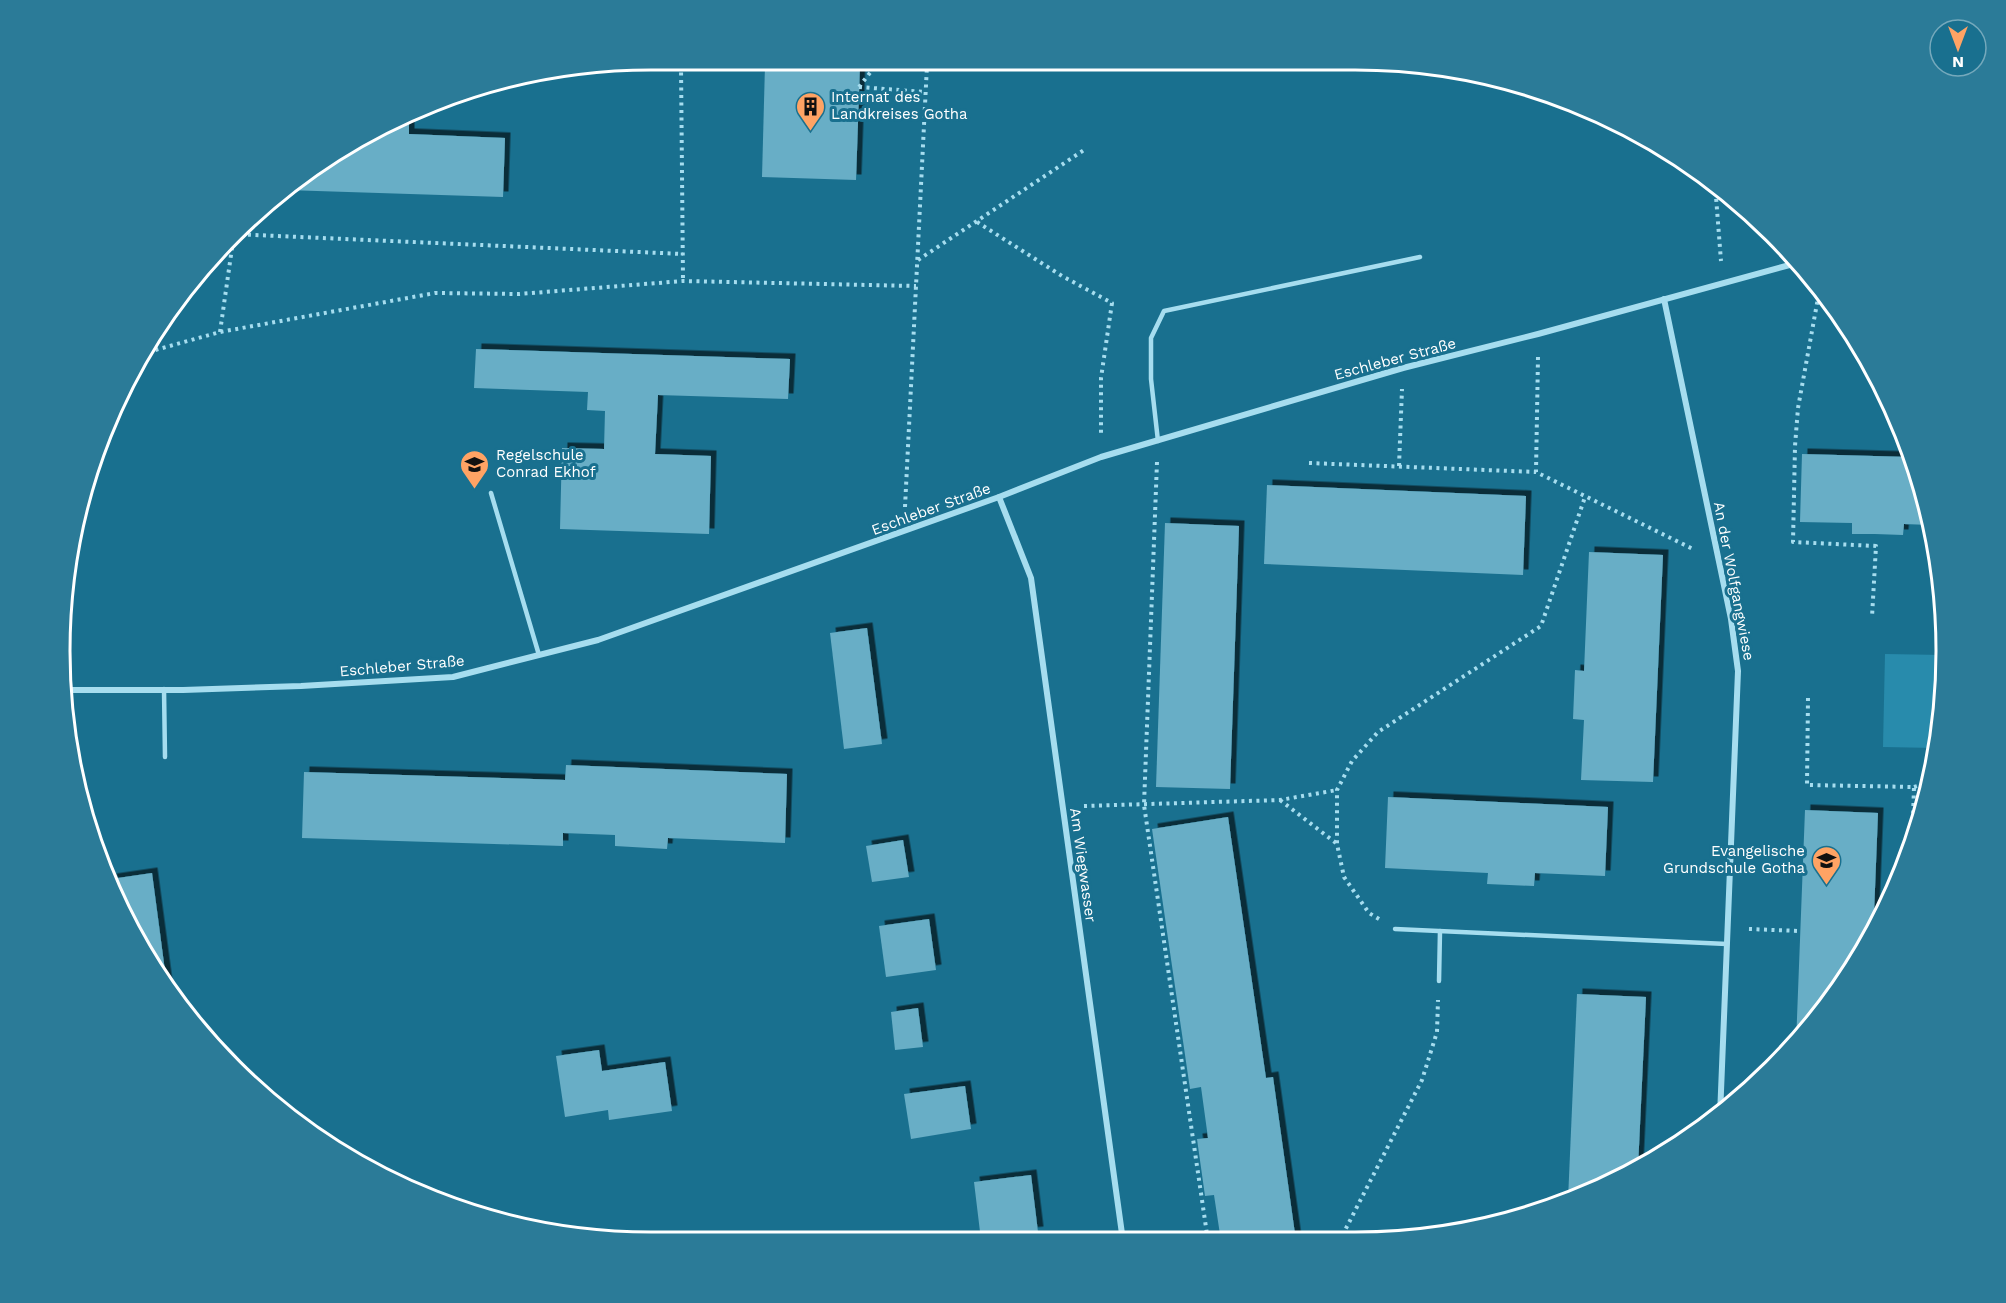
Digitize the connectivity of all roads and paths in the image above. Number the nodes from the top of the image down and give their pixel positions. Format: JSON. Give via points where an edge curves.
{"nodes":[{"id":1,"x":681,"y":70,"type":"edge"},
{"id":2,"x":872,"y":70,"type":"edge"},
{"id":3,"x":927,"y":70,"type":"edge"},
{"id":4,"x":925,"y":92,"type":"junction"},
{"id":5,"x":1084,"y":150,"type":"dead end"},
{"id":6,"x":1716,"y":197,"type":"edge"},
{"id":7,"x":977,"y":222,"type":"junction"},
{"id":8,"x":248,"y":235,"type":"edge"},
{"id":9,"x":231,"y":252,"type":"edge"},
{"id":10,"x":683,"y":254,"type":"junction"},
{"id":11,"x":1420,"y":257,"type":"dead end"},
{"id":12,"x":917,"y":260,"type":"junction"},
{"id":13,"x":1788,"y":265,"type":"edge"},
{"id":14,"x":683,"y":281,"type":"junction"},
{"id":15,"x":1722,"y":283,"type":"junction"},
{"id":16,"x":916,"y":286,"type":"junction"},
{"id":17,"x":1664,"y":299,"type":"junction"},
{"id":18,"x":1817,"y":301,"type":"edge"},
{"id":19,"x":220,"y":332,"type":"junction"},
{"id":20,"x":1538,"y":334,"type":"junction"},
{"id":21,"x":155,"y":350,"type":"edge"},
{"id":22,"x":1403,"y":368,"type":"junction"},
{"id":23,"x":1158,"y":441,"type":"junction"},
{"id":24,"x":1101,"y":457,"type":"junction"},
{"id":25,"x":1309,"y":463,"type":"dead end"},
{"id":26,"x":1399,"y":466,"type":"junction"},
{"id":27,"x":1536,"y":472,"type":"junction"},
{"id":28,"x":491,"y":493,"type":"dead end"},
{"id":29,"x":999,"y":497,"type":"junction"},
{"id":30,"x":1585,"y":497,"type":"junction"},
{"id":31,"x":904,"y":531,"type":"junction"},
{"id":32,"x":1720,"y":562,"type":"junction"},
{"id":33,"x":1872,"y":617,"type":"dead end"},
{"id":34,"x":539,"y":655,"type":"junction"},
{"id":35,"x":164,"y":689,"type":"junction"},
{"id":36,"x":72,"y":690,"type":"edge"},
{"id":37,"x":1808,"y":698,"type":"dead end"},
{"id":38,"x":165,"y":757,"type":"dead end"},
{"id":39,"x":1920,"y":785,"type":"edge"},
{"id":40,"x":1914,"y":787,"type":"junction"},
{"id":41,"x":1337,"y":790,"type":"junction"},
{"id":42,"x":1280,"y":800,"type":"junction"},
{"id":43,"x":1144,"y":806,"type":"junction"},
{"id":44,"x":1062,"y":807,"type":"junction"},
{"id":45,"x":1913,"y":811,"type":"edge"},
{"id":46,"x":1337,"y":844,"type":"junction"},
{"id":47,"x":1395,"y":929,"type":"joint"},
{"id":48,"x":1728,"y":929,"type":"junction"},
{"id":49,"x":1440,"y":931,"type":"junction"},
{"id":50,"x":1800,"y":931,"type":"dead end"},
{"id":51,"x":1727,"y":944,"type":"junction"},
{"id":52,"x":1439,"y":981,"type":"joint"},
{"id":53,"x":1721,"y":1102,"type":"edge"},
{"id":54,"x":1122,"y":1232,"type":"edge"},
{"id":55,"x":1207,"y":1232,"type":"edge"},
{"id":56,"x":1344,"y":1232,"type":"edge"}],
"edges":[{"from":1,"to":10,"type":"path"},
{"from":2,"to":4,"type":"path","via":[[859,87]]},
{"from":3,"to":4,"type":"path"},
{"from":4,"to":12,"type":"path"},
{"from":5,"to":7,"type":"path"},
{"from":6,"to":15,"type":"path"},
{"from":7,"to":12,"type":"path"},
{"from":7,"to":24,"type":"path","via":[[1112,303],[1101,378]]},
{"from":8,"to":10,"type":"path"},
{"from":9,"to":19,"type":"path"},
{"from":10,"to":14,"type":"path"},
{"from":11,"to":23,"type":"lane","via":[[1164,311],[1151,338]]},
{"from":12,"to":16,"type":"path"},
{"from":13,"to":15,"type":"street","name":"Eschleber Straße"},
{"from":14,"to":16,"type":"path"},
{"from":14,"to":19,"type":"path","via":[[519,294],[435,293]]},
{"from":15,"to":17,"type":"street","name":"Eschleber Straße"},
{"from":16,"to":31,"type":"path"},
{"from":17,"to":20,"type":"street","name":"Eschleber Straße"},
{"from":17,"to":32,"type":"street","name":"An der Wolfgangwiese"},
{"from":18,"to":33,"type":"path","via":[[1798,408],[1793,542],[1876,546]]},
{"from":19,"to":21,"type":"path"},
{"from":20,"to":22,"type":"street","name":"Eschleber Straße"},
{"from":20,"to":27,"type":"path"},
{"from":22,"to":23,"type":"street","name":"Eschleber Straße"},
{"from":22,"to":26,"type":"path"},
{"from":23,"to":24,"type":"street","name":"Eschleber Straße"},
{"from":23,"to":43,"type":"path"},
{"from":24,"to":29,"type":"street","name":"Eschleber Straße"},
{"from":25,"to":26,"type":"path"},
{"from":26,"to":27,"type":"path"},
{"from":27,"to":30,"type":"path"},
{"from":28,"to":34,"type":"lane"},
{"from":29,"to":31,"type":"street","name":"Eschleber Straße"},
{"from":29,"to":44,"type":"street","name":"Am Wiegwasser","via":[[1031,578]]},
{"from":30,"to":32,"type":"path"},
{"from":30,"to":41,"type":"path","via":[[1541,626],[1378,732],[1352,761]]},
{"from":31,"to":34,"type":"street","name":"Eschleber Straße","via":[[598,640]]},
{"from":32,"to":48,"type":"street","name":"An der Wolfgangwiese","via":[[1738,671]]},
{"from":34,"to":35,"type":"street","name":"Eschleber Straße","via":[[453,677]]},
{"from":35,"to":36,"type":"street","name":"Eschleber Straße"},
{"from":35,"to":38,"type":"lane"},
{"from":37,"to":40,"type":"path","via":[[1807,784]]},
{"from":39,"to":40,"type":"path"},
{"from":40,"to":45,"type":"path"},
{"from":41,"to":42,"type":"path"},
{"from":41,"to":46,"type":"path"},
{"from":42,"to":43,"type":"path"},
{"from":42,"to":46,"type":"path"},
{"from":43,"to":44,"type":"path"},
{"from":43,"to":55,"type":"path"},
{"from":44,"to":54,"type":"street","name":"Am Wiegwasser"},
{"from":46,"to":47,"type":"path","via":[[1344,877],[1369,913]]},
{"from":47,"to":49,"type":"lane"},
{"from":48,"to":50,"type":"path"},
{"from":48,"to":51,"type":"street","name":"An der Wolfgangwiese"},
{"from":49,"to":51,"type":"lane"},
{"from":49,"to":52,"type":"lane"},
{"from":51,"to":53,"type":"street","name":"An der Wolfgangwiese"},
{"from":52,"to":56,"type":"path","via":[[1437,1032],[1422,1080]]}]}
